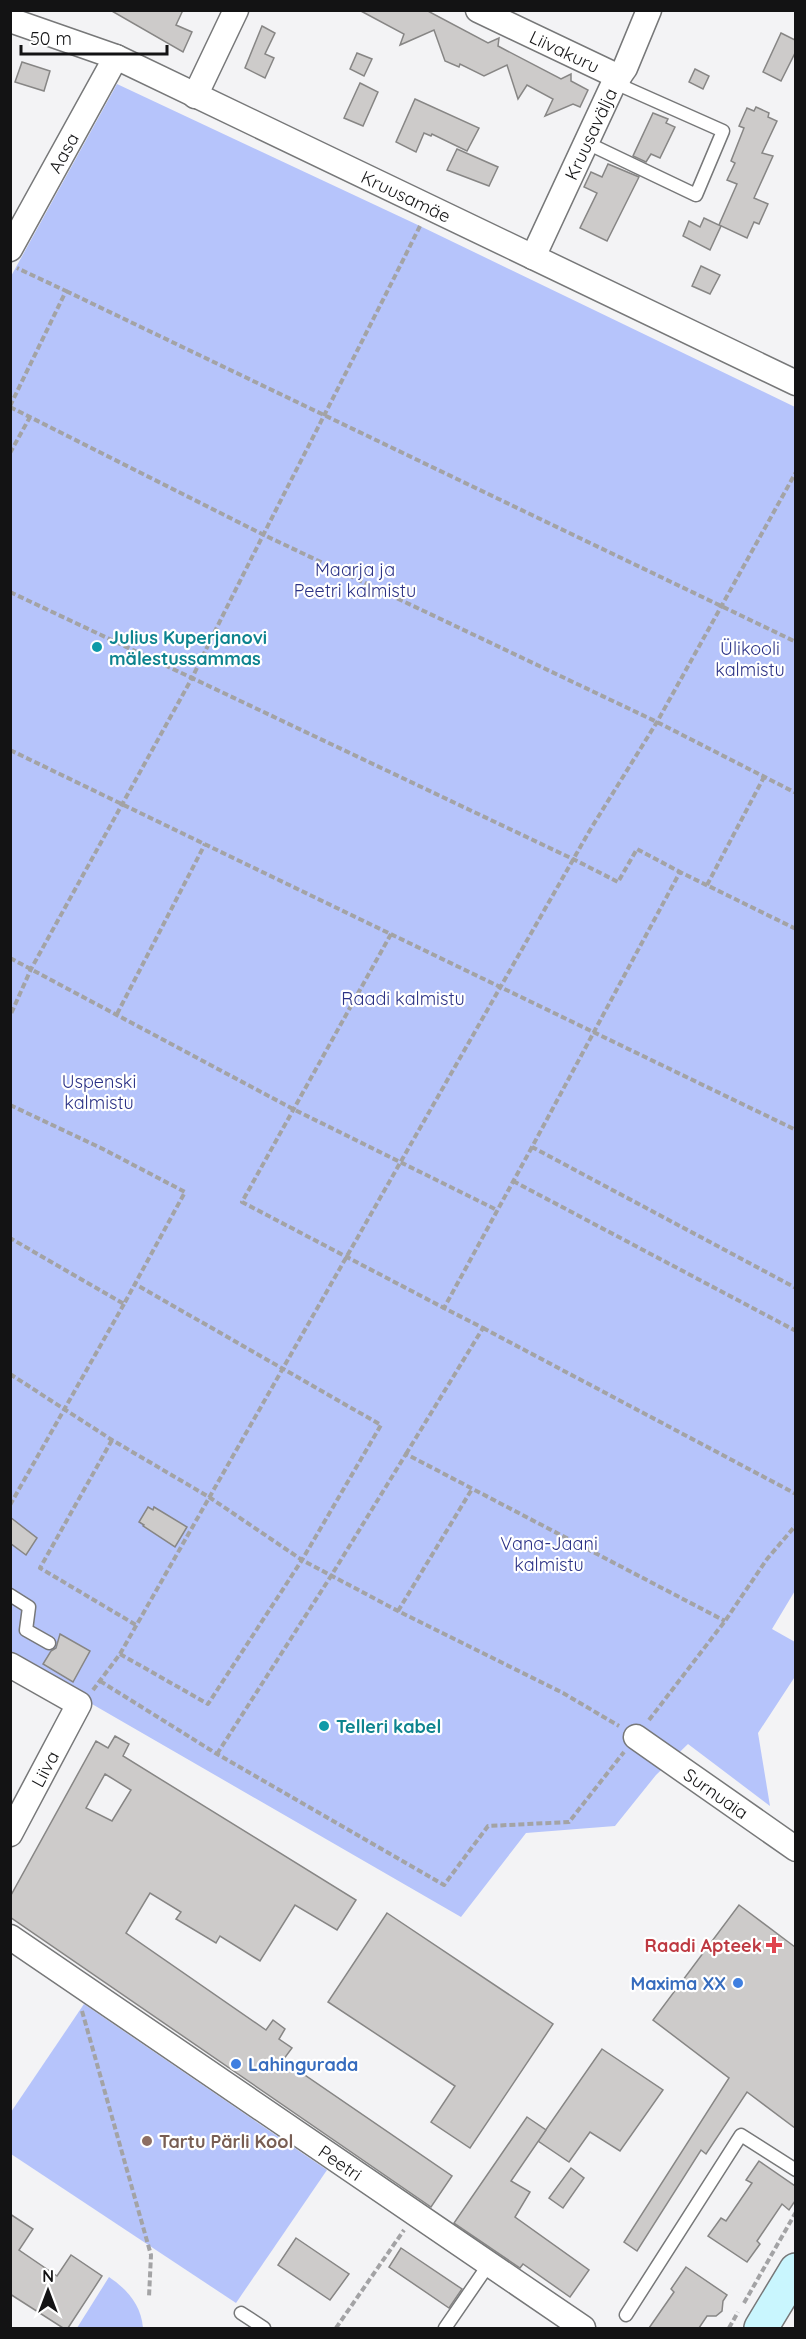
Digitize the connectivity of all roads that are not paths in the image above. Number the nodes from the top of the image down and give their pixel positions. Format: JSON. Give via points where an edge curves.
{"nodes":[{"id":1,"x":236,"y":10,"type":"edge"},
{"id":2,"x":478,"y":10,"type":"edge"},
{"id":3,"x":649,"y":10,"type":"edge"},
{"id":4,"x":10,"y":20,"type":"edge"},
{"id":5,"x":116,"y":57,"type":"junction"},
{"id":6,"x":617,"y":80,"type":"junction"},
{"id":7,"x":195,"y":96,"type":"junction"},
{"id":8,"x":586,"y":142,"type":"junction"},
{"id":9,"x":13,"y":237,"type":"edge"},
{"id":10,"x":533,"y":257,"type":"junction"},
{"id":11,"x":795,"y":383,"type":"edge"},
{"id":12,"x":10,"y":1595,"type":"edge"},
{"id":13,"x":49,"y":1644,"type":"dead end"},
{"id":14,"x":10,"y":1665,"type":"edge"},
{"id":15,"x":636,"y":1737,"type":"road end"},
{"id":16,"x":10,"y":1834,"type":"edge"},
{"id":17,"x":795,"y":1849,"type":"edge"},
{"id":18,"x":10,"y":1937,"type":"edge"},
{"id":19,"x":795,"y":2170,"type":"edge"},
{"id":20,"x":489,"y":2264,"type":"junction"},
{"id":21,"x":795,"y":2271,"type":"edge"},
{"id":22,"x":242,"y":2313,"type":"dead end"},
{"id":23,"x":795,"y":2313,"type":"edge"},
{"id":24,"x":626,"y":2315,"type":"dead end"},
{"id":25,"x":264,"y":2328,"type":"edge"},
{"id":26,"x":445,"y":2328,"type":"edge"},
{"id":27,"x":583,"y":2328,"type":"edge"},
{"id":28,"x":761,"y":2328,"type":"edge"},
{"id":29,"x":787,"y":2328,"type":"edge"}],
"edges":[{"from":1,"to":7,"type":"street"},
{"from":2,"to":6,"type":"street","name":"Liivakuru"},
{"from":3,"to":6,"type":"street","name":"Kruusavälja"},
{"from":4,"to":5,"type":"street","name":"Kruusamäe"},
{"from":5,"to":7,"type":"street","name":"Kruusamäe"},
{"from":5,"to":9,"type":"street","name":"Aasa"},
{"from":6,"to":8,"type":"street","name":"Kruusavälja"},
{"from":6,"to":8,"type":"lane","via":[[723,131],[696,195]]},
{"from":7,"to":10,"type":"street","name":"Kruusamäe"},
{"from":8,"to":10,"type":"street","name":"Kruusavälja"},
{"from":10,"to":11,"type":"street","name":"Kruusamäe"},
{"from":12,"to":13,"type":"lane","via":[[29,1607],[26,1630]]},
{"from":14,"to":16,"type":"street","name":"Liiva","via":[[82,1702]]},
{"from":15,"to":17,"type":"street","name":"Surnuaia"},
{"from":18,"to":20,"type":"street","name":"Peetri"},
{"from":19,"to":24,"type":"lane","via":[[741,2135]]},
{"from":20,"to":26,"type":"lane"},
{"from":20,"to":27,"type":"street","name":"Peetri"},
{"from":21,"to":28,"type":"main road"},
{"from":22,"to":25,"type":"lane"},
{"from":23,"to":29,"type":"main road"}]}
